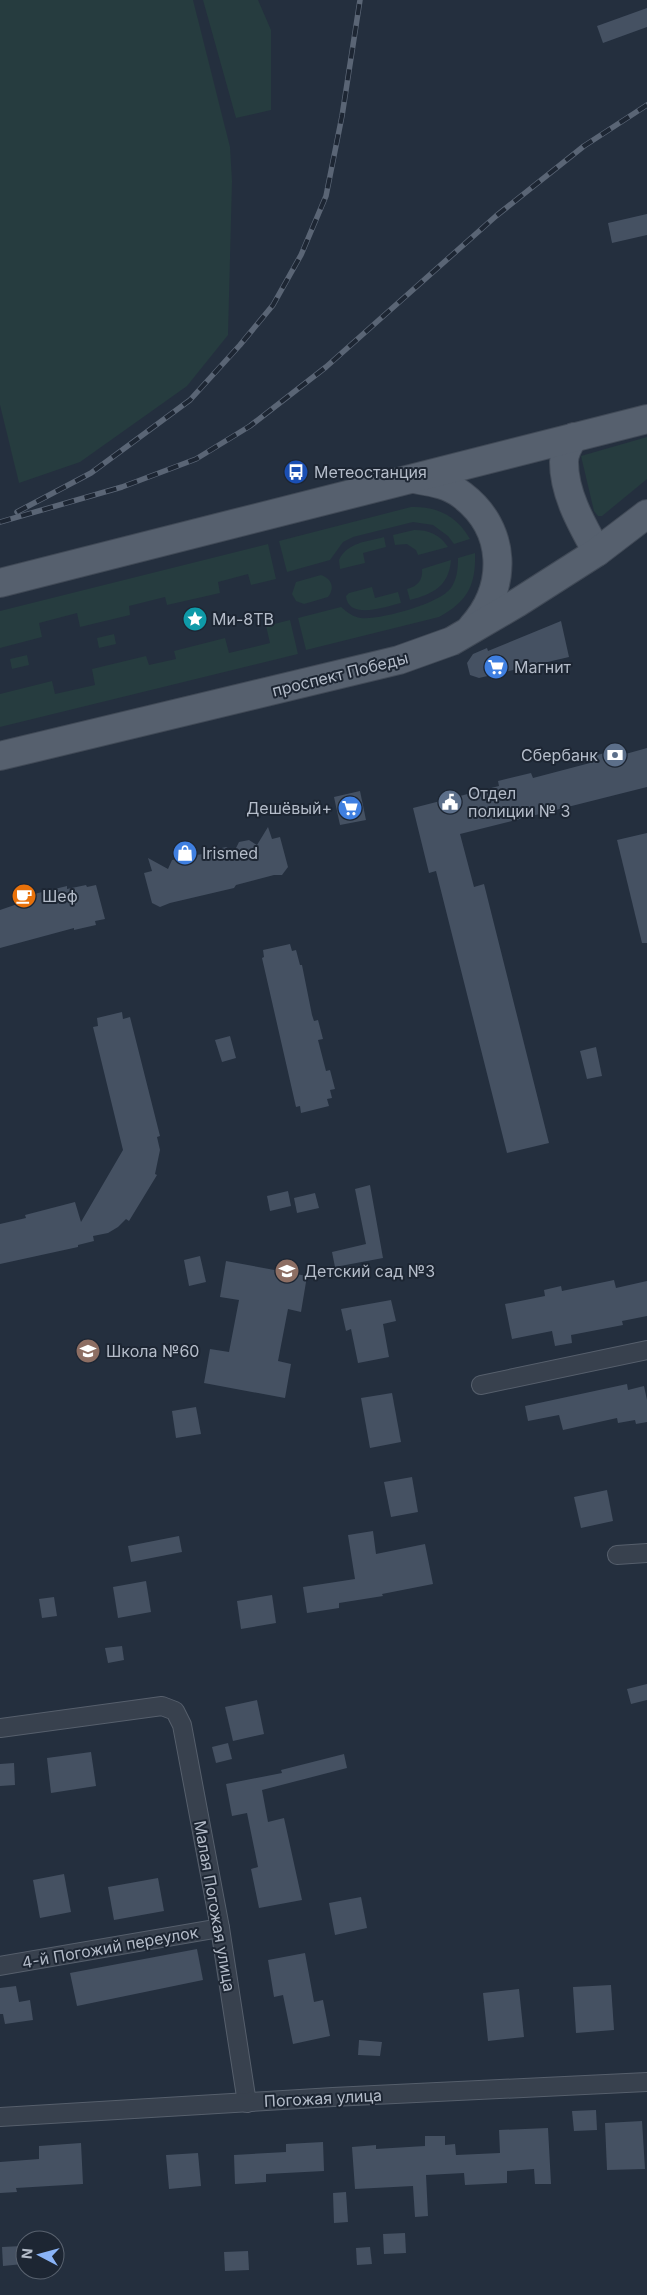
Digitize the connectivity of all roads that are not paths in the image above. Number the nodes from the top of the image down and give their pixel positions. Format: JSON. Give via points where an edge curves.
{"nodes":[{"id":1,"x":647,"y":419,"type":"edge"},
{"id":2,"x":574,"y":437,"type":"junction"},
{"id":3,"x":413,"y":479,"type":"junction"},
{"id":4,"x":647,"y":514,"type":"edge"},
{"id":5,"x":597,"y":552,"type":"junction"},
{"id":6,"x":0,"y":583,"type":"edge"},
{"id":7,"x":452,"y":641,"type":"junction"},
{"id":8,"x":0,"y":756,"type":"edge"},
{"id":9,"x":647,"y":1350,"type":"edge"},
{"id":10,"x":481,"y":1385,"type":"dead end"},
{"id":11,"x":647,"y":1553,"type":"edge"},
{"id":12,"x":617,"y":1555,"type":"dead end"},
{"id":13,"x":0,"y":1728,"type":"edge"},
{"id":14,"x":220,"y":1928,"type":"junction"},
{"id":15,"x":0,"y":1966,"type":"edge"},
{"id":16,"x":647,"y":2082,"type":"edge"},
{"id":17,"x":247,"y":2102,"type":"junction"},
{"id":18,"x":0,"y":2118,"type":"edge"}],
"edges":[{"from":1,"to":2,"type":"main road"},
{"from":2,"to":3,"type":"main road"},
{"from":2,"to":5,"type":"main road","via":[[563,461],[580,521]]},
{"from":3,"to":6,"type":"main road"},
{"from":3,"to":7,"type":"main road","via":[[438,483],[461,494],[473,505],[492,533],[498,557],[496,582],[488,606],[472,626]]},
{"from":4,"to":5,"type":"main road","name":"проспект Победы"},
{"from":5,"to":7,"type":"main road","name":"проспект Победы"},
{"from":7,"to":8,"type":"main road","name":"проспект Победы","via":[[399,660]]},
{"from":9,"to":10,"type":"street"},
{"from":11,"to":12,"type":"street"},
{"from":13,"to":14,"type":"street","name":"Малая Погожая улица","via":[[162,1706],[174,1711],[182,1725]]},
{"from":14,"to":15,"type":"street","name":"4-й Погожий переулок"},
{"from":14,"to":17,"type":"street","name":"Малая Погожая улица"},
{"from":16,"to":17,"type":"street","name":"Погожая улица"},
{"from":17,"to":18,"type":"street","name":"Погожая улица"}]}
